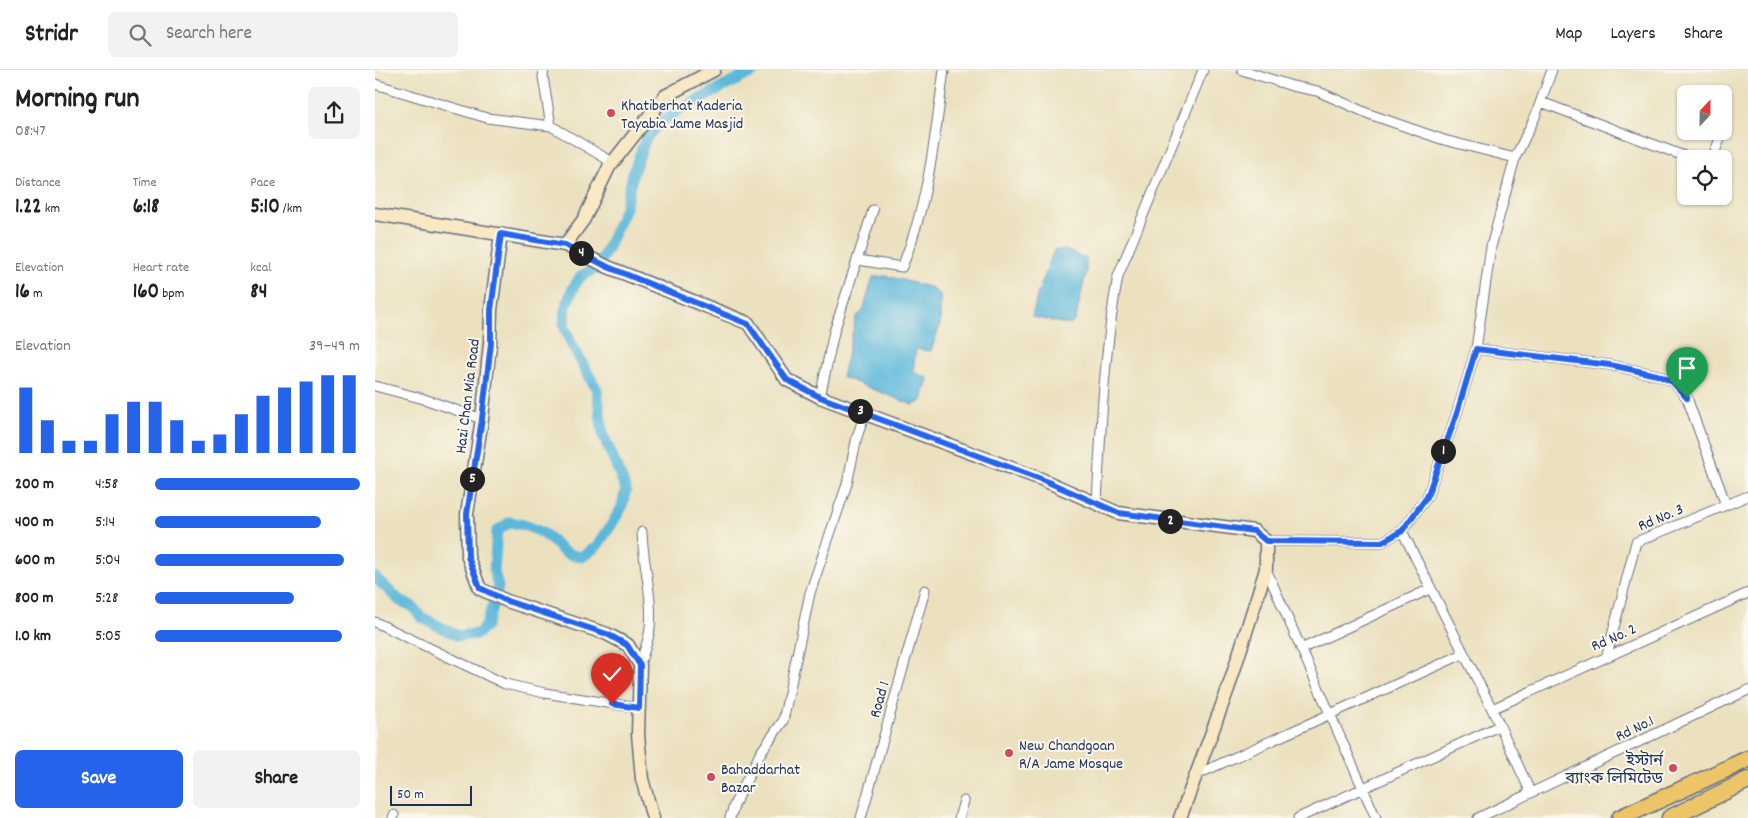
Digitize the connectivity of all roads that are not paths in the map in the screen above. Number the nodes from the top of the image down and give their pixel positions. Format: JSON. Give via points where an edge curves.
{"nodes":[{"id":1,"x":545,"y":70,"type":"edge"},
{"id":2,"x":714,"y":70,"type":"edge"},
{"id":3,"x":944,"y":70,"type":"edge"},
{"id":4,"x":1203,"y":70,"type":"edge"},
{"id":5,"x":1242,"y":70,"type":"edge"},
{"id":6,"x":1552,"y":70,"type":"edge"},
{"id":7,"x":375,"y":84,"type":"edge"},
{"id":8,"x":1541,"y":102,"type":"junction"},
{"id":9,"x":551,"y":126,"type":"junction"},
{"id":10,"x":1677,"y":153,"type":"edge"},
{"id":11,"x":1515,"y":158,"type":"junction"},
{"id":12,"x":609,"y":167,"type":"junction"},
{"id":13,"x":873,"y":210,"type":"dead end"},
{"id":14,"x":375,"y":214,"type":"edge"},
{"id":15,"x":501,"y":234,"type":"junction"},
{"id":16,"x":565,"y":245,"type":"junction"},
{"id":17,"x":858,"y":260,"type":"junction"},
{"id":18,"x":1476,"y":349,"type":"junction"},
{"id":19,"x":375,"y":386,"type":"edge"},
{"id":20,"x":820,"y":397,"type":"junction"},
{"id":21,"x":865,"y":413,"type":"junction"},
{"id":22,"x":482,"y":419,"type":"junction"},
{"id":23,"x":1748,"y":496,"type":"edge"},
{"id":24,"x":1097,"y":503,"type":"junction"},
{"id":25,"x":1726,"y":505,"type":"junction"},
{"id":26,"x":1402,"y":531,"type":"junction"},
{"id":27,"x":642,"y":532,"type":"dead end"},
{"id":28,"x":1266,"y":541,"type":"junction"},
{"id":29,"x":1266,"y":569,"type":"junction"},
{"id":30,"x":1431,"y":588,"type":"junction"},
{"id":31,"x":925,"y":590,"type":"dead end"},
{"id":32,"x":1748,"y":593,"type":"edge"},
{"id":33,"x":375,"y":622,"type":"edge"},
{"id":34,"x":1301,"y":649,"type":"junction"},
{"id":35,"x":1463,"y":654,"type":"junction"},
{"id":36,"x":1607,"y":655,"type":"junction"},
{"id":37,"x":640,"y":665,"type":"junction"},
{"id":38,"x":1748,"y":690,"type":"edge"},
{"id":39,"x":639,"y":708,"type":"junction"},
{"id":40,"x":1492,"y":709,"type":"junction"},
{"id":41,"x":1330,"y":714,"type":"junction"},
{"id":42,"x":1499,"y":726,"type":"junction"},
{"id":43,"x":1748,"y":759,"type":"edge"},
{"id":44,"x":1197,"y":774,"type":"junction"},
{"id":45,"x":1748,"y":780,"type":"edge"},
{"id":46,"x":1363,"y":788,"type":"junction"},
{"id":47,"x":1531,"y":793,"type":"junction"},
{"id":48,"x":963,"y":801,"type":"dead end"},
{"id":49,"x":653,"y":818,"type":"edge"},
{"id":50,"x":731,"y":818,"type":"edge"},
{"id":51,"x":861,"y":818,"type":"edge"},
{"id":52,"x":959,"y":818,"type":"edge"},
{"id":53,"x":1180,"y":818,"type":"edge"},
{"id":54,"x":1298,"y":818,"type":"edge"},
{"id":55,"x":1376,"y":818,"type":"edge"},
{"id":56,"x":1478,"y":818,"type":"edge"},
{"id":57,"x":1620,"y":818,"type":"edge"},
{"id":58,"x":1670,"y":818,"type":"edge"}],
"edges":[{"from":1,"to":9,"type":"street","via":[[543,77]]},
{"from":2,"to":12,"type":"street","via":[[665,96]]},
{"from":3,"to":17,"type":"street","via":[[924,201],[902,268]]},
{"from":4,"to":24,"type":"street","via":[[1118,276],[1106,374]]},
{"from":5,"to":11,"type":"street","via":[[1292,86],[1317,90],[1369,114],[1444,140]]},
{"from":6,"to":8,"type":"street"},
{"from":7,"to":9,"type":"street","via":[[487,118]]},
{"from":8,"to":10,"type":"street"},
{"from":8,"to":11,"type":"street"},
{"from":9,"to":12,"type":"street","via":[[607,159]]},
{"from":11,"to":18,"type":"street","via":[[1491,247]]},
{"from":12,"to":16,"type":"street","via":[[584,219]]},
{"from":13,"to":17,"type":"street"},
{"from":14,"to":15,"type":"street"},
{"from":15,"to":16,"type":"street"},
{"from":15,"to":22,"type":"street","name":"Hazi Chan Mia Road"},
{"from":16,"to":20,"type":"street","via":[[608,267],[748,324],[787,380]]},
{"from":17,"to":20,"type":"street","via":[[834,332]]},
{"from":18,"to":25,"type":"street","via":[[1610,365],[1657,375],[1673,382],[1687,398]]},
{"from":18,"to":26,"type":"street","via":[[1427,497]]},
{"from":19,"to":22,"type":"street"},
{"from":20,"to":21,"type":"street"},
{"from":21,"to":24,"type":"street"},
{"from":21,"to":50,"type":"street","via":[[847,484],[810,593],[783,721],[761,752],[735,803]]},
{"from":22,"to":37,"type":"street","name":"Hazi Chan Mia Road","via":[[467,514],[468,557],[480,588],[507,601],[607,634],[627,645]]},
{"from":23,"to":25,"type":"street","name":"Rd No. 3"},
{"from":24,"to":28,"type":"street","via":[[1119,513],[1254,531]]},
{"from":25,"to":36,"type":"street","name":"Rd No. 3","via":[[1637,542]]},
{"from":26,"to":28,"type":"street","via":[[1382,542]]},
{"from":26,"to":30,"type":"street"},
{"from":27,"to":37,"type":"street","via":[[650,630]]},
{"from":28,"to":29,"type":"street"},
{"from":29,"to":34,"type":"street"},
{"from":29,"to":44,"type":"street"},
{"from":30,"to":34,"type":"street"},
{"from":30,"to":35,"type":"street"},
{"from":31,"to":51,"type":"street","name":"Road 1"},
{"from":32,"to":36,"type":"street","name":"Rd No. 2"},
{"from":33,"to":39,"type":"street","via":[[505,684]]},
{"from":34,"to":41,"type":"street"},
{"from":35,"to":40,"type":"street"},
{"from":35,"to":41,"type":"street"},
{"from":36,"to":40,"type":"street","name":"Rd No. 2"},
{"from":37,"to":39,"type":"street"},
{"from":38,"to":47,"type":"street","name":"Rd No.1"},
{"from":39,"to":49,"type":"street","via":[[642,779]]},
{"from":40,"to":42,"type":"street"},
{"from":41,"to":44,"type":"street"},
{"from":41,"to":46,"type":"street"},
{"from":42,"to":46,"type":"street"},
{"from":42,"to":47,"type":"street"},
{"from":43,"to":57,"type":"highway"},
{"from":44,"to":53,"type":"street"},
{"from":45,"to":58,"type":"highway"},
{"from":46,"to":54,"type":"street"},
{"from":46,"to":55,"type":"street"},
{"from":47,"to":56,"type":"street","name":"Rd No.1"},
{"from":48,"to":52,"type":"street"}]}
